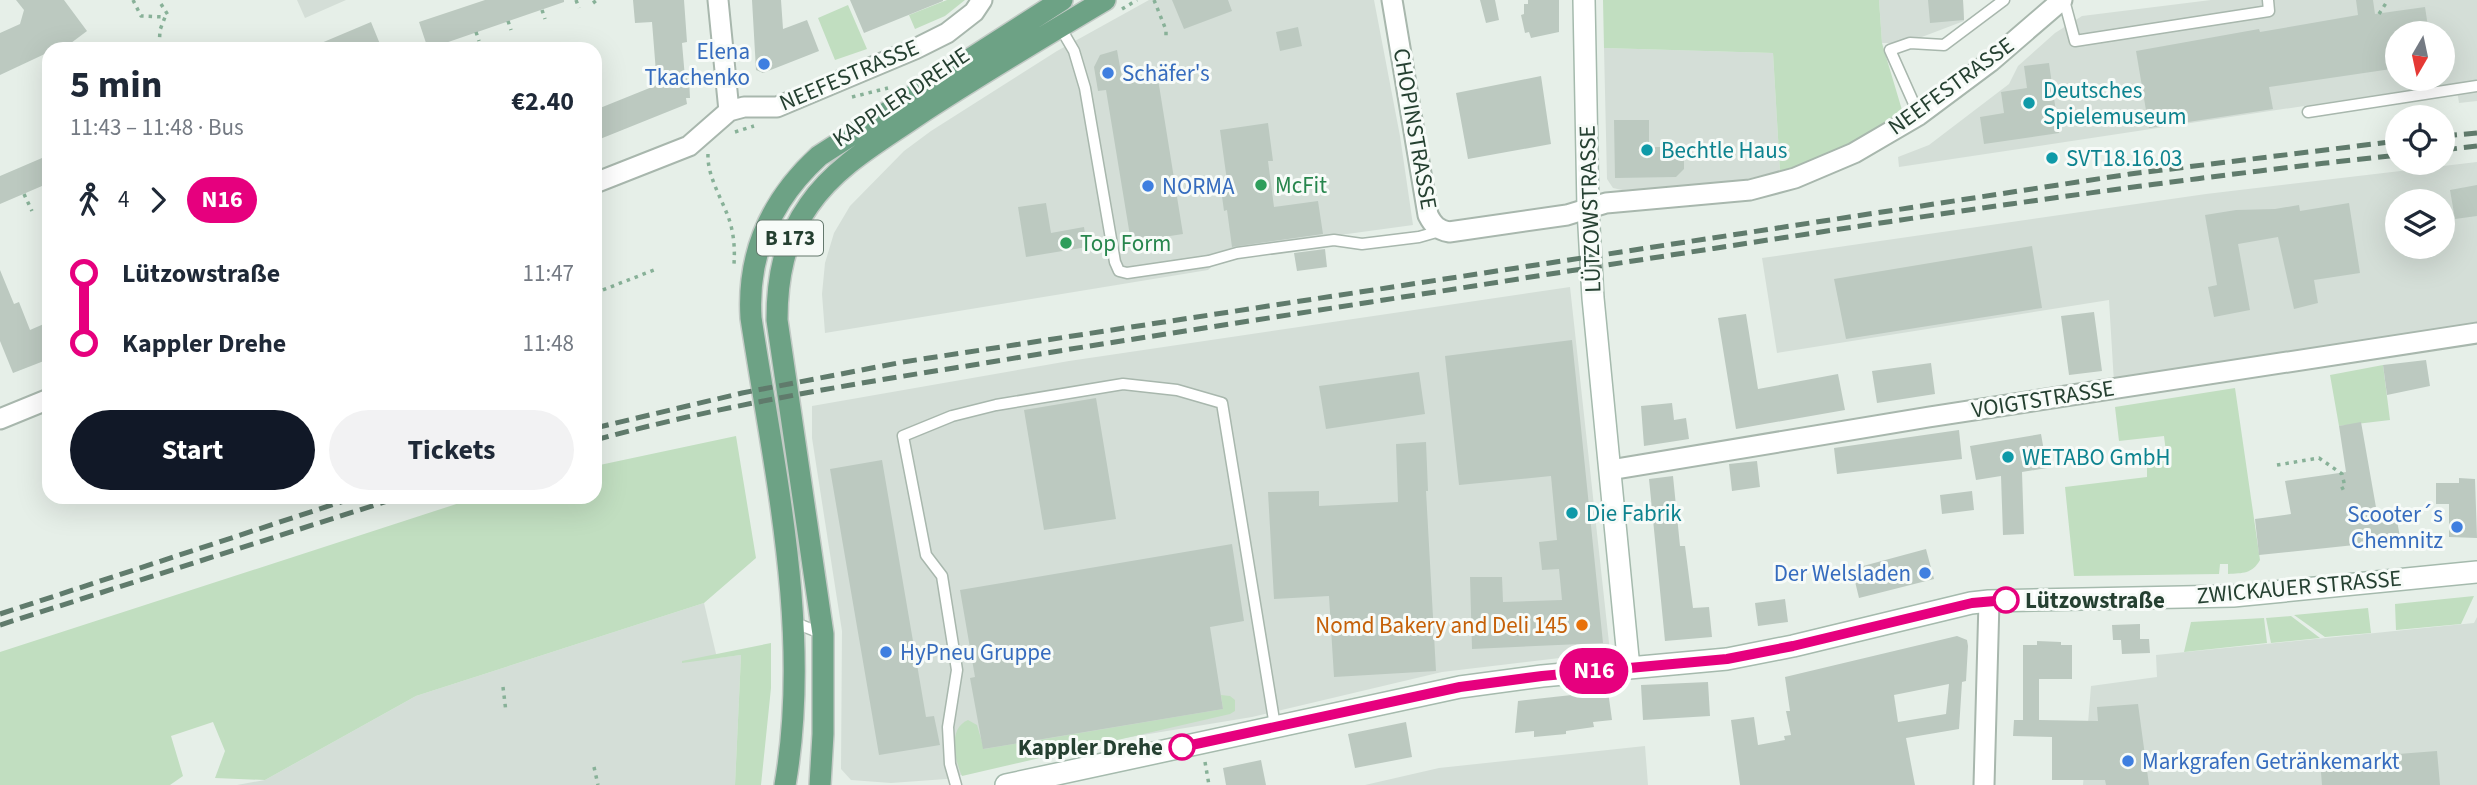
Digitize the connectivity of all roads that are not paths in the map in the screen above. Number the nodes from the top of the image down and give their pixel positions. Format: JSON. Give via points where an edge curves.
{"nodes":[{"id":1,"x":718,"y":0,"type":"edge"},
{"id":2,"x":982,"y":0,"type":"edge"},
{"id":3,"x":1062,"y":0,"type":"edge"},
{"id":4,"x":1392,"y":0,"type":"edge"},
{"id":5,"x":1584,"y":0,"type":"edge"},
{"id":6,"x":2004,"y":0,"type":"edge"},
{"id":7,"x":2063,"y":0,"type":"edge"},
{"id":8,"x":2268,"y":0,"type":"edge"},
{"id":9,"x":1110,"y":7,"type":"edge"},
{"id":10,"x":1060,"y":27,"type":"junction"},
{"id":11,"x":2477,"y":86,"type":"edge"},
{"id":12,"x":729,"y":111,"type":"junction"},
{"id":13,"x":2308,"y":112,"type":"dead end"},
{"id":14,"x":1919,"y":115,"type":"junction"},
{"id":15,"x":602,"y":180,"type":"edge"},
{"id":16,"x":1588,"y":209,"type":"junction"},
{"id":17,"x":1441,"y":230,"type":"junction"},
{"id":18,"x":2477,"y":333,"type":"edge"},
{"id":19,"x":42,"y":402,"type":"edge"},
{"id":20,"x":0,"y":419,"type":"edge"},
{"id":21,"x":1610,"y":470,"type":"junction"},
{"id":22,"x":2477,"y":572,"type":"edge"},
{"id":23,"x":1989,"y":601,"type":"junction"},
{"id":24,"x":793,"y":622,"type":"junction"},
{"id":25,"x":823,"y":634,"type":"junction"},
{"id":26,"x":1629,"y":668,"type":"junction"},
{"id":27,"x":1275,"y":727,"type":"junction"},
{"id":28,"x":785,"y":785,"type":"edge"},
{"id":29,"x":820,"y":785,"type":"edge"},
{"id":30,"x":956,"y":785,"type":"edge"},
{"id":31,"x":1006,"y":785,"type":"edge"},
{"id":32,"x":1984,"y":785,"type":"edge"}],
"edges":[{"from":1,"to":12,"type":"street"},
{"from":2,"to":12,"type":"street","name":"NEEFESTRASSE","via":[[947,33],[915,49],[777,107]]},
{"from":3,"to":24,"type":"main road","name":"KAPPLER DREHE","number":"B 173","via":[[819,156],[789,186],[768,224],[755,258],[749,295]]},
{"from":4,"to":17,"type":"street","name":"CHOPINSTRASSE","via":[[1428,215]]},
{"from":5,"to":16,"type":"main road","name":"LÜTZOWSTRASSE"},
{"from":6,"to":14,"type":"lane","via":[[1944,45],[1910,43],[1891,50]]},
{"from":7,"to":8,"type":"lane","via":[[2075,41],[2269,10]]},
{"from":7,"to":14,"type":"street","name":"NEEFESTRASSE"},
{"from":9,"to":10,"type":"main road","name":"KAPPLER DREHE","number":"B 173"},
{"from":10,"to":17,"type":"lane","via":[[1074,51],[1085,88],[1119,271],[1334,240],[1381,242]]},
{"from":10,"to":25,"type":"main road","name":"KAPPLER DREHE","number":"B 173","via":[[962,86],[846,165],[809,205],[787,246],[777,320]]},
{"from":11,"to":13,"type":"lane"},
{"from":12,"to":15,"type":"street","via":[[690,146]]},
{"from":14,"to":16,"type":"street","name":"NEEFESTRASSE","via":[[1854,153],[1794,178],[1750,190],[1605,202]]},
{"from":16,"to":17,"type":"street","name":"CHOPINSTRASSE","via":[[1459,232]]},
{"from":16,"to":21,"type":"main road","name":"LÜTZOWSTRASSE"},
{"from":18,"to":21,"type":"street","name":"VOIGTSTRASSE"},
{"from":19,"to":20,"type":"street"},
{"from":21,"to":26,"type":"main road","name":"LÜTZOWSTRASSE"},
{"from":22,"to":23,"type":"main road","name":"ZWICKAUER STRASSE","via":[[2233,596]]},
{"from":23,"to":26,"type":"main road","name":"ZWICKAUER STRASSE","via":[[1727,659]]},
{"from":23,"to":32,"type":"street"},
{"from":24,"to":25,"type":"lane"},
{"from":24,"to":28,"type":"main road","name":"KAPPLER DREHE","number":"B 173","via":[[792,725]]},
{"from":25,"to":29,"type":"main road","name":"KAPPLER DREHE","number":"B 173"},
{"from":26,"to":27,"type":"main road","name":"ZWICKAUER STRASSE","via":[[1470,685]]},
{"from":27,"to":30,"type":"lane","via":[[1222,403],[1177,390],[1123,384],[996,405],[903,436],[926,555],[942,576],[957,670],[948,727]]},
{"from":27,"to":31,"type":"main road","name":"ZWICKAUER STRASSE"}]}
